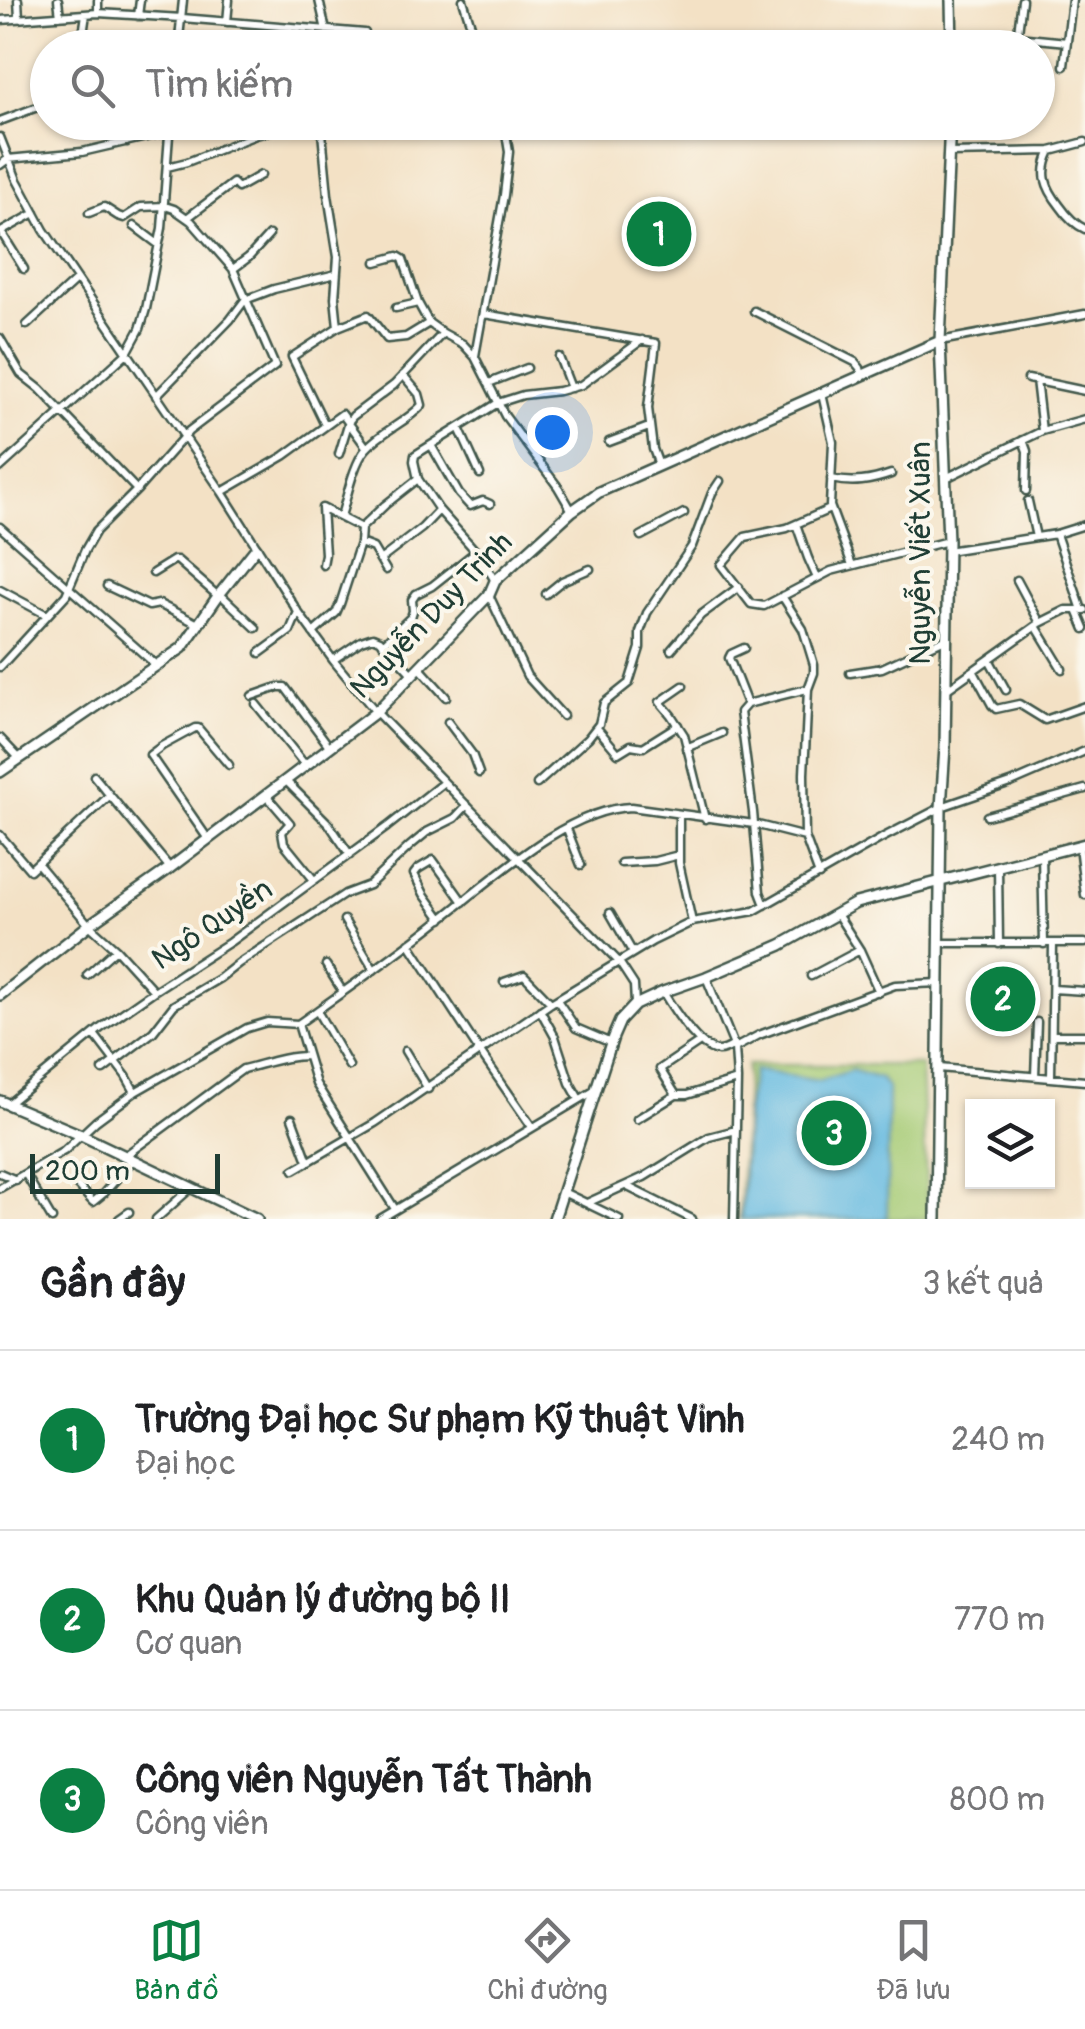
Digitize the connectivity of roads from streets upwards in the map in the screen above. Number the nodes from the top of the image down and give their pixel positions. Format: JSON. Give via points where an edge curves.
{"nodes":[{"id":1,"x":18,"y":0,"type":"edge"},
{"id":2,"x":58,"y":0,"type":"edge"},
{"id":3,"x":98,"y":0,"type":"edge"},
{"id":4,"x":140,"y":0,"type":"edge"},
{"id":5,"x":184,"y":0,"type":"edge"},
{"id":6,"x":229,"y":0,"type":"edge"},
{"id":7,"x":319,"y":0,"type":"edge"},
{"id":8,"x":463,"y":0,"type":"edge"},
{"id":9,"x":951,"y":0,"type":"edge"},
{"id":10,"x":1022,"y":0,"type":"edge"},
{"id":11,"x":1072,"y":0,"type":"edge"},
{"id":12,"x":98,"y":13,"type":"junction"},
{"id":13,"x":86,"y":14,"type":"junction"},
{"id":14,"x":60,"y":16,"type":"junction"},
{"id":15,"x":138,"y":16,"type":"junction"},
{"id":16,"x":19,"y":18,"type":"junction"},
{"id":17,"x":182,"y":18,"type":"junction"},
{"id":18,"x":0,"y":20,"type":"edge"},
{"id":19,"x":227,"y":22,"type":"junction"},
{"id":20,"x":84,"y":30,"type":"edge"},
{"id":21,"x":180,"y":30,"type":"edge"},
{"id":22,"x":326,"y":30,"type":"joint"},
{"id":23,"x":472,"y":30,"type":"edge"},
{"id":24,"x":952,"y":30,"type":"edge"},
{"id":25,"x":1019,"y":30,"type":"edge"},
{"id":26,"x":1055,"y":41,"type":"edge"},
{"id":27,"x":1066,"y":42,"type":"junction"},
{"id":28,"x":1064,"y":66,"type":"dead end"},
{"id":29,"x":30,"y":110,"type":"edge"},
{"id":30,"x":0,"y":121,"type":"edge"},
{"id":31,"x":0,"y":137,"type":"edge"},
{"id":32,"x":135,"y":140,"type":"edge"},
{"id":33,"x":168,"y":140,"type":"edge"},
{"id":34,"x":243,"y":140,"type":"edge"},
{"id":35,"x":323,"y":140,"type":"edge"},
{"id":36,"x":507,"y":140,"type":"edge"},
{"id":37,"x":949,"y":140,"type":"edge"},
{"id":38,"x":127,"y":142,"type":"joint"},
{"id":39,"x":1085,"y":142,"type":"edge"},
{"id":40,"x":1050,"y":150,"type":"junction"},
{"id":41,"x":948,"y":153,"type":"junction"},
{"id":42,"x":8,"y":159,"type":"junction"},
{"id":43,"x":0,"y":165,"type":"edge"},
{"id":44,"x":166,"y":167,"type":"junction"},
{"id":45,"x":262,"y":175,"type":"dead end"},
{"id":46,"x":164,"y":206,"type":"junction"},
{"id":47,"x":36,"y":213,"type":"junction"},
{"id":48,"x":89,"y":213,"type":"dead end"},
{"id":49,"x":188,"y":218,"type":"junction"},
{"id":50,"x":134,"y":226,"type":"dead end"},
{"id":51,"x":1085,"y":230,"type":"edge"},
{"id":52,"x":0,"y":232,"type":"edge"},
{"id":53,"x":269,"y":235,"type":"dead end"},
{"id":54,"x":158,"y":244,"type":"junction"},
{"id":55,"x":376,"y":262,"type":"dead end"},
{"id":56,"x":24,"y":269,"type":"dead end"},
{"id":57,"x":233,"y":269,"type":"junction"},
{"id":58,"x":336,"y":274,"type":"junction"},
{"id":59,"x":76,"y":280,"type":"junction"},
{"id":60,"x":246,"y":300,"type":"junction"},
{"id":61,"x":418,"y":303,"type":"junction"},
{"id":62,"x":396,"y":308,"type":"dead end"},
{"id":63,"x":757,"y":312,"type":"dead end"},
{"id":64,"x":484,"y":314,"type":"junction"},
{"id":65,"x":1085,"y":314,"type":"edge"},
{"id":66,"x":429,"y":323,"type":"junction"},
{"id":67,"x":27,"y":325,"type":"dead end"},
{"id":68,"x":338,"y":327,"type":"junction"},
{"id":69,"x":443,"y":333,"type":"junction"},
{"id":70,"x":0,"y":338,"type":"edge"},
{"id":71,"x":642,"y":340,"type":"junction"},
{"id":72,"x":940,"y":341,"type":"junction"},
{"id":73,"x":126,"y":353,"type":"junction"},
{"id":74,"x":475,"y":357,"type":"junction"},
{"id":75,"x":558,"y":357,"type":"dead end"},
{"id":76,"x":527,"y":368,"type":"dead end"},
{"id":77,"x":403,"y":375,"type":"junction"},
{"id":78,"x":862,"y":376,"type":"junction"},
{"id":79,"x":489,"y":383,"type":"junction"},
{"id":80,"x":571,"y":388,"type":"junction"},
{"id":81,"x":1085,"y":390,"type":"edge"},
{"id":82,"x":822,"y":394,"type":"junction"},
{"id":83,"x":156,"y":396,"type":"junction"},
{"id":84,"x":498,"y":403,"type":"junction"},
{"id":85,"x":62,"y":412,"type":"junction"},
{"id":86,"x":1085,"y":419,"type":"edge"},
{"id":87,"x":349,"y":421,"type":"junction"},
{"id":88,"x":325,"y":425,"type":"junction"},
{"id":89,"x":650,"y":427,"type":"junction"},
{"id":90,"x":459,"y":428,"type":"junction"},
{"id":91,"x":1042,"y":431,"type":"junction"},
{"id":92,"x":184,"y":438,"type":"junction"},
{"id":93,"x":1024,"y":440,"type":"junction"},
{"id":94,"x":609,"y":442,"type":"dead end"},
{"id":95,"x":431,"y":445,"type":"junction"},
{"id":96,"x":366,"y":448,"type":"junction"},
{"id":97,"x":339,"y":454,"type":"dead end"},
{"id":98,"x":660,"y":466,"type":"junction"},
{"id":99,"x":0,"y":468,"type":"edge"},
{"id":100,"x":480,"y":474,"type":"dead end"},
{"id":101,"x":892,"y":474,"type":"dead end"},
{"id":102,"x":946,"y":478,"type":"junction"},
{"id":103,"x":418,"y":479,"type":"junction"},
{"id":104,"x":831,"y":479,"type":"junction"},
{"id":105,"x":720,"y":481,"type":"dead end"},
{"id":106,"x":138,"y":490,"type":"junction"},
{"id":107,"x":1026,"y":491,"type":"dead end"},
{"id":108,"x":222,"y":492,"type":"junction"},
{"id":109,"x":1028,"y":501,"type":"dead end"},
{"id":110,"x":490,"y":504,"type":"dead end"},
{"id":111,"x":830,"y":509,"type":"junction"},
{"id":112,"x":439,"y":510,"type":"junction"},
{"id":113,"x":572,"y":511,"type":"junction"},
{"id":114,"x":684,"y":513,"type":"dead end"},
{"id":115,"x":341,"y":516,"type":"junction"},
{"id":116,"x":796,"y":524,"type":"junction"},
{"id":117,"x":1085,"y":525,"type":"edge"},
{"id":118,"x":0,"y":527,"type":"edge"},
{"id":119,"x":361,"y":528,"type":"junction"},
{"id":120,"x":1056,"y":534,"type":"junction"},
{"id":121,"x":641,"y":536,"type":"dead end"},
{"id":122,"x":1036,"y":537,"type":"junction"},
{"id":123,"x":360,"y":543,"type":"junction"},
{"id":124,"x":948,"y":546,"type":"junction"},
{"id":125,"x":256,"y":548,"type":"junction"},
{"id":126,"x":475,"y":552,"type":"junction"},
{"id":127,"x":380,"y":560,"type":"junction"},
{"id":128,"x":323,"y":565,"type":"dead end"},
{"id":129,"x":852,"y":565,"type":"junction"},
{"id":130,"x":590,"y":569,"type":"dead end"},
{"id":131,"x":386,"y":570,"type":"dead end"},
{"id":132,"x":153,"y":573,"type":"dead end"},
{"id":133,"x":818,"y":578,"type":"junction"},
{"id":134,"x":1017,"y":580,"type":"dead end"},
{"id":135,"x":495,"y":581,"type":"junction"},
{"id":136,"x":107,"y":586,"type":"dead end"},
{"id":137,"x":70,"y":587,"type":"junction"},
{"id":138,"x":739,"y":587,"type":"junction"},
{"id":139,"x":0,"y":590,"type":"edge"},
{"id":140,"x":546,"y":594,"type":"dead end"},
{"id":141,"x":219,"y":595,"type":"junction"},
{"id":142,"x":489,"y":595,"type":"junction"},
{"id":143,"x":782,"y":596,"type":"junction"},
{"id":144,"x":1081,"y":610,"type":"edge"},
{"id":145,"x":298,"y":612,"type":"junction"},
{"id":146,"x":47,"y":616,"type":"junction"},
{"id":147,"x":198,"y":624,"type":"junction"},
{"id":148,"x":1038,"y":624,"type":"junction"},
{"id":149,"x":256,"y":628,"type":"dead end"},
{"id":150,"x":1085,"y":629,"type":"edge"},
{"id":151,"x":313,"y":633,"type":"junction"},
{"id":152,"x":945,"y":638,"type":"junction"},
{"id":153,"x":383,"y":644,"type":"junction"},
{"id":154,"x":744,"y":648,"type":"dead end"},
{"id":155,"x":672,"y":650,"type":"dead end"},
{"id":156,"x":260,"y":653,"type":"dead end"},
{"id":157,"x":332,"y":660,"type":"junction"},
{"id":158,"x":989,"y":660,"type":"junction"},
{"id":159,"x":158,"y":666,"type":"junction"},
{"id":160,"x":0,"y":667,"type":"edge"},
{"id":161,"x":1062,"y":670,"type":"dead end"},
{"id":162,"x":416,"y":671,"type":"junction"},
{"id":163,"x":974,"y":672,"type":"junction"},
{"id":164,"x":850,"y":673,"type":"dead end"},
{"id":165,"x":683,"y":686,"type":"dead end"},
{"id":166,"x":808,"y":689,"type":"junction"},
{"id":167,"x":946,"y":690,"type":"junction"},
{"id":168,"x":1006,"y":690,"type":"dead end"},
{"id":169,"x":446,"y":697,"type":"dead end"},
{"id":170,"x":747,"y":704,"type":"junction"},
{"id":171,"x":1085,"y":706,"type":"edge"},
{"id":172,"x":376,"y":712,"type":"junction"},
{"id":173,"x":563,"y":716,"type":"dead end"},
{"id":174,"x":448,"y":722,"type":"dead end"},
{"id":175,"x":678,"y":725,"type":"junction"},
{"id":176,"x":596,"y":728,"type":"junction"},
{"id":177,"x":722,"y":733,"type":"dead end"},
{"id":178,"x":0,"y":738,"type":"edge"},
{"id":179,"x":329,"y":746,"type":"junction"},
{"id":180,"x":686,"y":748,"type":"junction"},
{"id":181,"x":1085,"y":751,"type":"edge"},
{"id":182,"x":20,"y":759,"type":"junction"},
{"id":183,"x":230,"y":765,"type":"dead end"},
{"id":184,"x":304,"y":765,"type":"junction"},
{"id":185,"x":0,"y":772,"type":"edge"},
{"id":186,"x":479,"y":773,"type":"dead end"},
{"id":187,"x":94,"y":776,"type":"dead end"},
{"id":188,"x":285,"y":780,"type":"junction"},
{"id":189,"x":444,"y":782,"type":"junction"},
{"id":190,"x":536,"y":784,"type":"dead end"},
{"id":191,"x":1085,"y":789,"type":"edge"},
{"id":192,"x":266,"y":795,"type":"junction"},
{"id":193,"x":110,"y":796,"type":"junction"},
{"id":194,"x":467,"y":806,"type":"junction"},
{"id":195,"x":940,"y":808,"type":"junction"},
{"id":196,"x":679,"y":815,"type":"junction"},
{"id":197,"x":987,"y":816,"type":"dead end"},
{"id":198,"x":705,"y":818,"type":"junction"},
{"id":199,"x":754,"y":824,"type":"junction"},
{"id":200,"x":567,"y":828,"type":"junction"},
{"id":201,"x":0,"y":835,"type":"edge"},
{"id":202,"x":806,"y":837,"type":"junction"},
{"id":203,"x":208,"y":839,"type":"junction"},
{"id":204,"x":1082,"y":845,"type":"edge"},
{"id":205,"x":1042,"y":854,"type":"junction"},
{"id":206,"x":350,"y":855,"type":"junction"},
{"id":207,"x":679,"y":855,"type":"junction"},
{"id":208,"x":518,"y":858,"type":"junction"},
{"id":209,"x":621,"y":863,"type":"dead end"},
{"id":210,"x":38,"y":864,"type":"junction"},
{"id":211,"x":581,"y":865,"type":"dead end"},
{"id":212,"x":998,"y":866,"type":"junction"},
{"id":213,"x":170,"y":868,"type":"junction"},
{"id":214,"x":818,"y":874,"type":"junction"},
{"id":215,"x":314,"y":880,"type":"junction"},
{"id":216,"x":940,"y":883,"type":"junction"},
{"id":217,"x":1085,"y":895,"type":"edge"},
{"id":218,"x":462,"y":902,"type":"junction"},
{"id":219,"x":765,"y":905,"type":"junction"},
{"id":220,"x":836,"y":912,"type":"junction"},
{"id":221,"x":610,"y":913,"type":"dead end"},
{"id":222,"x":442,"y":919,"type":"junction"},
{"id":223,"x":344,"y":920,"type":"dead end"},
{"id":224,"x":692,"y":922,"type":"junction"},
{"id":225,"x":89,"y":925,"type":"junction"},
{"id":226,"x":940,"y":942,"type":"junction"},
{"id":227,"x":410,"y":943,"type":"junction"},
{"id":228,"x":1085,"y":943,"type":"edge"},
{"id":229,"x":1000,"y":944,"type":"junction"},
{"id":230,"x":1044,"y":944,"type":"junction"},
{"id":231,"x":1054,"y":944,"type":"junction"},
{"id":232,"x":116,"y":949,"type":"junction"},
{"id":233,"x":860,"y":950,"type":"junction"},
{"id":234,"x":633,"y":953,"type":"junction"},
{"id":235,"x":619,"y":962,"type":"junction"},
{"id":236,"x":326,"y":966,"type":"dead end"},
{"id":237,"x":374,"y":970,"type":"junction"},
{"id":238,"x":87,"y":975,"type":"dead end"},
{"id":239,"x":811,"y":976,"type":"dead end"},
{"id":240,"x":706,"y":978,"type":"junction"},
{"id":241,"x":504,"y":982,"type":"dead end"},
{"id":242,"x":939,"y":983,"type":"junction"},
{"id":243,"x":1052,"y":989,"type":"junction"},
{"id":244,"x":154,"y":990,"type":"junction"},
{"id":245,"x":1085,"y":991,"type":"edge"},
{"id":246,"x":343,"y":992,"type":"junction"},
{"id":247,"x":662,"y":992,"type":"junction"},
{"id":248,"x":878,"y":992,"type":"junction"},
{"id":249,"x":0,"y":995,"type":"edge"},
{"id":250,"x":554,"y":1001,"type":"junction"},
{"id":251,"x":635,"y":1005,"type":"junction"},
{"id":252,"x":540,"y":1010,"type":"junction"},
{"id":253,"x":317,"y":1011,"type":"junction"},
{"id":254,"x":1037,"y":1022,"type":"dead end"},
{"id":255,"x":298,"y":1024,"type":"junction"},
{"id":256,"x":94,"y":1034,"type":"junction"},
{"id":257,"x":1052,"y":1034,"type":"junction"},
{"id":258,"x":1085,"y":1034,"type":"edge"},
{"id":259,"x":700,"y":1042,"type":"junction"},
{"id":260,"x":611,"y":1043,"type":"junction"},
{"id":261,"x":734,"y":1047,"type":"junction"},
{"id":262,"x":405,"y":1051,"type":"dead end"},
{"id":263,"x":480,"y":1052,"type":"junction"},
{"id":264,"x":306,"y":1056,"type":"junction"},
{"id":265,"x":115,"y":1061,"type":"junction"},
{"id":266,"x":349,"y":1066,"type":"dead end"},
{"id":267,"x":938,"y":1068,"type":"junction"},
{"id":268,"x":102,"y":1070,"type":"dead end"},
{"id":269,"x":1035,"y":1076,"type":"junction"},
{"id":270,"x":1051,"y":1077,"type":"junction"},
{"id":271,"x":737,"y":1080,"type":"junction"},
{"id":272,"x":1085,"y":1080,"type":"edge"},
{"id":273,"x":428,"y":1089,"type":"junction"},
{"id":274,"x":596,"y":1090,"type":"junction"},
{"id":275,"x":135,"y":1092,"type":"junction"},
{"id":276,"x":676,"y":1094,"type":"junction"},
{"id":277,"x":579,"y":1099,"type":"junction"},
{"id":278,"x":4,"y":1103,"type":"edge"},
{"id":279,"x":292,"y":1118,"type":"dead end"},
{"id":280,"x":637,"y":1118,"type":"dead end"},
{"id":281,"x":532,"y":1127,"type":"junction"},
{"id":282,"x":736,"y":1130,"type":"junction"},
{"id":283,"x":81,"y":1135,"type":"junction"},
{"id":284,"x":351,"y":1138,"type":"junction"},
{"id":285,"x":129,"y":1158,"type":"junction"},
{"id":286,"x":308,"y":1160,"type":"junction"},
{"id":287,"x":294,"y":1170,"type":"dead end"},
{"id":288,"x":0,"y":1173,"type":"edge"},
{"id":289,"x":26,"y":1174,"type":"junction"},
{"id":290,"x":16,"y":1180,"type":"junction"},
{"id":291,"x":76,"y":1184,"type":"dead end"},
{"id":292,"x":625,"y":1185,"type":"junction"},
{"id":293,"x":0,"y":1188,"type":"edge"},
{"id":294,"x":192,"y":1188,"type":"junction"},
{"id":295,"x":562,"y":1192,"type":"junction"},
{"id":296,"x":587,"y":1202,"type":"junction"},
{"id":297,"x":395,"y":1209,"type":"junction"},
{"id":298,"x":129,"y":1212,"type":"dead end"},
{"id":299,"x":50,"y":1216,"type":"edge"},
{"id":300,"x":38,"y":1219,"type":"edge"},
{"id":301,"x":119,"y":1219,"type":"edge"},
{"id":302,"x":156,"y":1219,"type":"edge"},
{"id":303,"x":257,"y":1219,"type":"edge"},
{"id":304,"x":380,"y":1219,"type":"edge"},
{"id":305,"x":554,"y":1219,"type":"edge"},
{"id":306,"x":619,"y":1219,"type":"edge"},
{"id":307,"x":692,"y":1219,"type":"edge"},
{"id":308,"x":734,"y":1219,"type":"edge"},
{"id":309,"x":936,"y":1219,"type":"edge"}],
"edges":[{"from":1,"to":16,"type":"street"},
{"from":2,"to":14,"type":"street"},
{"from":3,"to":12,"type":"street"},
{"from":4,"to":15,"type":"street"},
{"from":5,"to":17,"type":"street"},
{"from":6,"to":19,"type":"street"},
{"from":7,"to":22,"type":"street"},
{"from":8,"to":23,"type":"street"},
{"from":9,"to":24,"type":"street"},
{"from":10,"to":25,"type":"street"},
{"from":11,"to":27,"type":"street"},
{"from":12,"to":13,"type":"street"},
{"from":12,"to":15,"type":"street"},
{"from":13,"to":14,"type":"street"},
{"from":13,"to":20,"type":"street"},
{"from":14,"to":16,"type":"street"},
{"from":15,"to":17,"type":"street"},
{"from":16,"to":18,"type":"street"},
{"from":17,"to":19,"type":"street"},
{"from":17,"to":21,"type":"street"},
{"from":19,"to":22,"type":"street"},
{"from":26,"to":27,"type":"street"},
{"from":27,"to":28,"type":"street"},
{"from":29,"to":30,"type":"street"},
{"from":31,"to":42,"type":"street"},
{"from":32,"to":38,"type":"street"},
{"from":33,"to":44,"type":"street"},
{"from":34,"to":44,"type":"street"},
{"from":35,"to":58,"type":"street"},
{"from":36,"to":64,"type":"street"},
{"from":37,"to":41,"type":"street","name":"Nguyễn Viết Xuân"},
{"from":38,"to":42,"type":"street"},
{"from":39,"to":40,"type":"street"},
{"from":40,"to":41,"type":"street"},
{"from":40,"to":51,"type":"street","via":[[1046,185]]},
{"from":41,"to":72,"type":"street","name":"Nguyễn Viết Xuân"},
{"from":42,"to":43,"type":"street"},
{"from":42,"to":47,"type":"street"},
{"from":44,"to":46,"type":"street"},
{"from":45,"to":49,"type":"street","via":[[238,188],[234,183]]},
{"from":46,"to":48,"type":"street","via":[[141,207],[124,218],[104,207]]},
{"from":46,"to":49,"type":"street"},
{"from":46,"to":54,"type":"street"},
{"from":47,"to":52,"type":"street"},
{"from":47,"to":59,"type":"street"},
{"from":49,"to":57,"type":"street"},
{"from":50,"to":54,"type":"street"},
{"from":52,"to":56,"type":"street"},
{"from":53,"to":57,"type":"street"},
{"from":54,"to":73,"type":"street","via":[[146,309]]},
{"from":55,"to":61,"type":"street","via":[[403,260]]},
{"from":57,"to":60,"type":"street"},
{"from":58,"to":60,"type":"street"},
{"from":58,"to":68,"type":"street"},
{"from":59,"to":67,"type":"street"},
{"from":59,"to":73,"type":"street"},
{"from":60,"to":83,"type":"street"},
{"from":60,"to":92,"type":"street","via":[[275,366]]},
{"from":61,"to":62,"type":"street"},
{"from":61,"to":66,"type":"street"},
{"from":63,"to":78,"type":"street","via":[[855,362]]},
{"from":64,"to":71,"type":"street"},
{"from":64,"to":74,"type":"street"},
{"from":65,"to":72,"type":"street"},
{"from":66,"to":68,"type":"street","via":[[386,339],[368,315]]},
{"from":66,"to":69,"type":"street"},
{"from":68,"to":88,"type":"street","via":[[292,357]]},
{"from":69,"to":74,"type":"street"},
{"from":69,"to":77,"type":"street"},
{"from":70,"to":85,"type":"street","via":[[21,374]]},
{"from":71,"to":80,"type":"street"},
{"from":71,"to":89,"type":"street","via":[[657,347]]},
{"from":72,"to":78,"type":"street","name":"Nguyễn Duy Trinh"},
{"from":72,"to":102,"type":"street","name":"Nguyễn Viết Xuân"},
{"from":73,"to":83,"type":"street"},
{"from":73,"to":85,"type":"street"},
{"from":74,"to":79,"type":"street"},
{"from":75,"to":80,"type":"street"},
{"from":76,"to":79,"type":"street"},
{"from":77,"to":87,"type":"street"},
{"from":77,"to":96,"type":"street","via":[[422,405]]},
{"from":78,"to":82,"type":"street","name":"Nguyễn Duy Trinh"},
{"from":79,"to":84,"type":"street"},
{"from":80,"to":84,"type":"street"},
{"from":81,"to":91,"type":"street","via":[[1032,379]]},
{"from":82,"to":98,"type":"street","name":"Nguyễn Duy Trinh"},
{"from":82,"to":104,"type":"street","via":[[832,433]]},
{"from":83,"to":92,"type":"street"},
{"from":84,"to":90,"type":"street"},
{"from":84,"to":113,"type":"street"},
{"from":85,"to":99,"type":"street"},
{"from":85,"to":106,"type":"street"},
{"from":86,"to":91,"type":"street"},
{"from":87,"to":88,"type":"street","via":[[342,414]]},
{"from":87,"to":96,"type":"street"},
{"from":87,"to":97,"type":"street"},
{"from":88,"to":108,"type":"street"},
{"from":89,"to":94,"type":"street"},
{"from":89,"to":98,"type":"street"},
{"from":90,"to":95,"type":"street"},
{"from":90,"to":100,"type":"street"},
{"from":91,"to":93,"type":"street"},
{"from":92,"to":106,"type":"street"},
{"from":92,"to":108,"type":"street"},
{"from":93,"to":102,"type":"street"},
{"from":93,"to":107,"type":"street"},
{"from":95,"to":103,"type":"street","via":[[415,455]]},
{"from":95,"to":110,"type":"street","via":[[470,506]]},
{"from":96,"to":115,"type":"street"},
{"from":98,"to":113,"type":"street","name":"Nguyễn Duy Trinh"},
{"from":101,"to":104,"type":"street"},
{"from":102,"to":124,"type":"street","name":"Nguyễn Viết Xuân"},
{"from":103,"to":112,"type":"street"},
{"from":103,"to":119,"type":"street"},
{"from":104,"to":111,"type":"street"},
{"from":105,"to":176,"type":"street","via":[[692,546],[647,613],[629,683],[604,703]]},
{"from":106,"to":137,"type":"street","via":[[90,540]]},
{"from":108,"to":125,"type":"street"},
{"from":109,"to":122,"type":"street"},
{"from":111,"to":116,"type":"street"},
{"from":111,"to":129,"type":"street"},
{"from":112,"to":126,"type":"street"},
{"from":112,"to":127,"type":"street"},
{"from":113,"to":135,"type":"street","name":"Nguyễn Duy Trinh"},
{"from":114,"to":121,"type":"street"},
{"from":115,"to":119,"type":"street"},
{"from":115,"to":128,"type":"street","via":[[322,508]]},
{"from":116,"to":133,"type":"street"},
{"from":116,"to":138,"type":"street","via":[[742,540],[722,565]]},
{"from":117,"to":120,"type":"street"},
{"from":118,"to":137,"type":"street"},
{"from":119,"to":123,"type":"street"},
{"from":120,"to":122,"type":"street"},
{"from":120,"to":144,"type":"street"},
{"from":122,"to":124,"type":"street"},
{"from":123,"to":127,"type":"street"},
{"from":123,"to":151,"type":"street","via":[[336,612]]},
{"from":124,"to":129,"type":"street"},
{"from":124,"to":152,"type":"street","name":"Nguyễn Viết Xuân"},
{"from":125,"to":141,"type":"street"},
{"from":125,"to":145,"type":"street"},
{"from":126,"to":135,"type":"street"},
{"from":126,"to":153,"type":"street","via":[[416,594],[411,618]]},
{"from":127,"to":131,"type":"street"},
{"from":129,"to":133,"type":"street"},
{"from":130,"to":140,"type":"street"},
{"from":132,"to":141,"type":"street","via":[[177,560]]},
{"from":133,"to":143,"type":"street"},
{"from":134,"to":148,"type":"street"},
{"from":135,"to":142,"type":"street","name":"Nguyễn Duy Trinh"},
{"from":136,"to":147,"type":"street"},
{"from":137,"to":146,"type":"street"},
{"from":137,"to":159,"type":"street"},
{"from":138,"to":143,"type":"street","via":[[756,607]]},
{"from":138,"to":155,"type":"street"},
{"from":139,"to":146,"type":"street"},
{"from":141,"to":147,"type":"street"},
{"from":141,"to":149,"type":"street"},
{"from":142,"to":162,"type":"street","name":"Nguyễn Duy Trinh"},
{"from":142,"to":173,"type":"street","via":[[528,676]]},
{"from":143,"to":166,"type":"street","via":[[810,651],[814,673]]},
{"from":144,"to":148,"type":"street"},
{"from":144,"to":150,"type":"street"},
{"from":145,"to":151,"type":"street"},
{"from":145,"to":156,"type":"street","via":[[290,631]]},
{"from":146,"to":160,"type":"street"},
{"from":147,"to":159,"type":"street"},
{"from":148,"to":158,"type":"street"},
{"from":148,"to":161,"type":"street"},
{"from":151,"to":157,"type":"street"},
{"from":152,"to":164,"type":"street","via":[[882,668]]},
{"from":152,"to":167,"type":"street","name":"Nguyễn Viết Xuân"},
{"from":153,"to":157,"type":"street","via":[[368,637]]},
{"from":153,"to":162,"type":"street"},
{"from":154,"to":170,"type":"street","via":[[730,660]]},
{"from":157,"to":172,"type":"street"},
{"from":158,"to":163,"type":"street"},
{"from":158,"to":168,"type":"street"},
{"from":159,"to":182,"type":"street"},
{"from":162,"to":169,"type":"street"},
{"from":162,"to":172,"type":"street","name":"Nguyễn Duy Trinh"},
{"from":163,"to":167,"type":"street"},
{"from":163,"to":171,"type":"street","via":[[996,709],[1019,704],[1045,720]]},
{"from":165,"to":175,"type":"street","via":[[660,702]]},
{"from":166,"to":170,"type":"street"},
{"from":166,"to":202,"type":"street"},
{"from":167,"to":195,"type":"street","name":"Nguyễn Viết Xuân"},
{"from":170,"to":199,"type":"street","via":[[740,717]]},
{"from":172,"to":179,"type":"street","name":"Nguyễn Duy Trinh"},
{"from":172,"to":189,"type":"street"},
{"from":174,"to":186,"type":"street"},
{"from":175,"to":176,"type":"street","via":[[643,748],[618,753]]},
{"from":175,"to":180,"type":"street"},
{"from":176,"to":190,"type":"street"},
{"from":177,"to":180,"type":"street"},
{"from":178,"to":182,"type":"street"},
{"from":179,"to":184,"type":"street","name":"Nguyễn Duy Trinh"},
{"from":179,"to":184,"type":"street","via":[[285,687],[254,700]]},
{"from":180,"to":198,"type":"street"},
{"from":181,"to":195,"type":"street"},
{"from":182,"to":185,"type":"street"},
{"from":183,"to":203,"type":"street","via":[[198,728],[150,755]]},
{"from":184,"to":188,"type":"street","name":"Nguyễn Duy Trinh"},
{"from":187,"to":193,"type":"street"},
{"from":188,"to":192,"type":"street","name":"Nguyễn Duy Trinh"},
{"from":188,"to":206,"type":"street"},
{"from":189,"to":194,"type":"street"},
{"from":189,"to":206,"type":"street","name":"Ngô Quyền"},
{"from":191,"to":197,"type":"street"},
{"from":192,"to":203,"type":"street","name":"Nguyễn Duy Trinh"},
{"from":192,"to":215,"type":"street","via":[[290,823],[282,832],[284,843]]},
{"from":193,"to":210,"type":"street"},
{"from":193,"to":213,"type":"street"},
{"from":194,"to":208,"type":"street"},
{"from":194,"to":265,"type":"street","via":[[369,884],[174,1005]]},
{"from":195,"to":214,"type":"street"},
{"from":195,"to":216,"type":"street","name":"Nguyễn Viết Xuân"},
{"from":196,"to":198,"type":"street"},
{"from":196,"to":200,"type":"street","via":[[617,808]]},
{"from":196,"to":207,"type":"street"},
{"from":198,"to":199,"type":"street"},
{"from":199,"to":202,"type":"street"},
{"from":199,"to":219,"type":"street"},
{"from":200,"to":208,"type":"street"},
{"from":200,"to":211,"type":"street"},
{"from":201,"to":210,"type":"street","via":[[30,870]]},
{"from":202,"to":214,"type":"street"},
{"from":203,"to":213,"type":"street","name":"Nguyễn Duy Trinh"},
{"from":204,"to":205,"type":"street"},
{"from":204,"to":217,"type":"street"},
{"from":205,"to":212,"type":"street"},
{"from":205,"to":230,"type":"street"},
{"from":206,"to":215,"type":"street","name":"Ngô Quyền"},
{"from":207,"to":209,"type":"street"},
{"from":207,"to":224,"type":"street"},
{"from":208,"to":218,"type":"street"},
{"from":208,"to":235,"type":"street"},
{"from":210,"to":225,"type":"street"},
{"from":212,"to":216,"type":"street"},
{"from":212,"to":229,"type":"street"},
{"from":213,"to":225,"type":"street","name":"Nguyễn Duy Trinh"},
{"from":214,"to":219,"type":"street"},
{"from":215,"to":244,"type":"street","name":"Ngô Quyền"},
{"from":216,"to":220,"type":"street"},
{"from":216,"to":226,"type":"street","name":"Nguyễn Viết Xuân"},
{"from":218,"to":222,"type":"street"},
{"from":218,"to":222,"type":"street","via":[[433,860],[418,868],[419,885]]},
{"from":219,"to":224,"type":"street"},
{"from":220,"to":233,"type":"street"},
{"from":220,"to":240,"type":"street","via":[[781,946]]},
{"from":221,"to":234,"type":"street"},
{"from":222,"to":227,"type":"street"},
{"from":223,"to":237,"type":"street"},
{"from":224,"to":234,"type":"street"},
{"from":225,"to":232,"type":"street"},
{"from":225,"to":249,"type":"street","name":"Nguyễn Duy Trinh"},
{"from":226,"to":229,"type":"street"},
{"from":226,"to":242,"type":"street","name":"Nguyễn Viết Xuân"},
{"from":227,"to":237,"type":"street"},
{"from":227,"to":263,"type":"street"},
{"from":228,"to":231,"type":"street"},
{"from":229,"to":230,"type":"street"},
{"from":230,"to":231,"type":"street"},
{"from":231,"to":243,"type":"street"},
{"from":232,"to":238,"type":"street"},
{"from":232,"to":244,"type":"street"},
{"from":233,"to":239,"type":"street"},
{"from":233,"to":248,"type":"street"},
{"from":234,"to":235,"type":"street"},
{"from":235,"to":250,"type":"street"},
{"from":235,"to":251,"type":"street","via":[[634,985]]},
{"from":236,"to":246,"type":"street"},
{"from":237,"to":246,"type":"street"},
{"from":240,"to":247,"type":"street"},
{"from":240,"to":261,"type":"street"},
{"from":241,"to":250,"type":"street","via":[[524,974]]},
{"from":242,"to":248,"type":"street"},
{"from":242,"to":267,"type":"street","name":"Nguyễn Viết Xuân"},
{"from":243,"to":245,"type":"street"},
{"from":243,"to":257,"type":"street"},
{"from":244,"to":256,"type":"street","name":"Ngô Quyền"},
{"from":246,"to":253,"type":"street"},
{"from":247,"to":251,"type":"street"},
{"from":247,"to":259,"type":"street"},
{"from":248,"to":261,"type":"street"},
{"from":250,"to":252,"type":"street"},
{"from":250,"to":260,"type":"street","via":[[576,1028]]},
{"from":251,"to":260,"type":"street"},
{"from":252,"to":263,"type":"street"},
{"from":252,"to":277,"type":"street"},
{"from":253,"to":255,"type":"street"},
{"from":253,"to":266,"type":"street"},
{"from":254,"to":269,"type":"street"},
{"from":255,"to":264,"type":"street"},
{"from":255,"to":275,"type":"street","via":[[247,1028]]},
{"from":256,"to":265,"type":"street"},
{"from":256,"to":278,"type":"street","name":"Ngô Quyền"},
{"from":257,"to":258,"type":"street"},
{"from":257,"to":270,"type":"street"},
{"from":259,"to":261,"type":"street","via":[[716,1051]]},
{"from":259,"to":276,"type":"street","via":[[660,1068]]},
{"from":260,"to":274,"type":"street"},
{"from":261,"to":271,"type":"street"},
{"from":262,"to":273,"type":"street"},
{"from":263,"to":273,"type":"street"},
{"from":263,"to":281,"type":"street"},
{"from":264,"to":284,"type":"street"},
{"from":264,"to":285,"type":"street","via":[[243,1069]]},
{"from":265,"to":268,"type":"street"},
{"from":265,"to":275,"type":"street"},
{"from":267,"to":269,"type":"street"},
{"from":267,"to":309,"type":"street","name":"Nguyễn Viết Xuân"},
{"from":269,"to":270,"type":"street"},
{"from":270,"to":272,"type":"street"},
{"from":271,"to":276,"type":"street"},
{"from":271,"to":282,"type":"street"},
{"from":273,"to":284,"type":"street"},
{"from":274,"to":277,"type":"street"},
{"from":274,"to":295,"type":"street"},
{"from":275,"to":283,"type":"street"},
{"from":276,"to":280,"type":"street"},
{"from":277,"to":281,"type":"street"},
{"from":278,"to":283,"type":"street"},
{"from":279,"to":286,"type":"street"},
{"from":281,"to":297,"type":"street"},
{"from":282,"to":292,"type":"street","via":[[710,1137]]},
{"from":282,"to":308,"type":"street"},
{"from":283,"to":285,"type":"street"},
{"from":283,"to":289,"type":"street"},
{"from":284,"to":286,"type":"street"},
{"from":284,"to":297,"type":"street"},
{"from":285,"to":291,"type":"street","via":[[93,1202]]},
{"from":285,"to":294,"type":"street"},
{"from":286,"to":287,"type":"street"},
{"from":288,"to":290,"type":"street"},
{"from":289,"to":290,"type":"street"},
{"from":289,"to":299,"type":"street"},
{"from":290,"to":293,"type":"street"},
{"from":292,"to":296,"type":"street"},
{"from":292,"to":307,"type":"street"},
{"from":294,"to":302,"type":"street"},
{"from":294,"to":303,"type":"street"},
{"from":295,"to":296,"type":"street"},
{"from":295,"to":305,"type":"street"},
{"from":296,"to":306,"type":"street"},
{"from":297,"to":304,"type":"street"},
{"from":298,"to":301,"type":"street"},
{"from":299,"to":300,"type":"street"}]}
